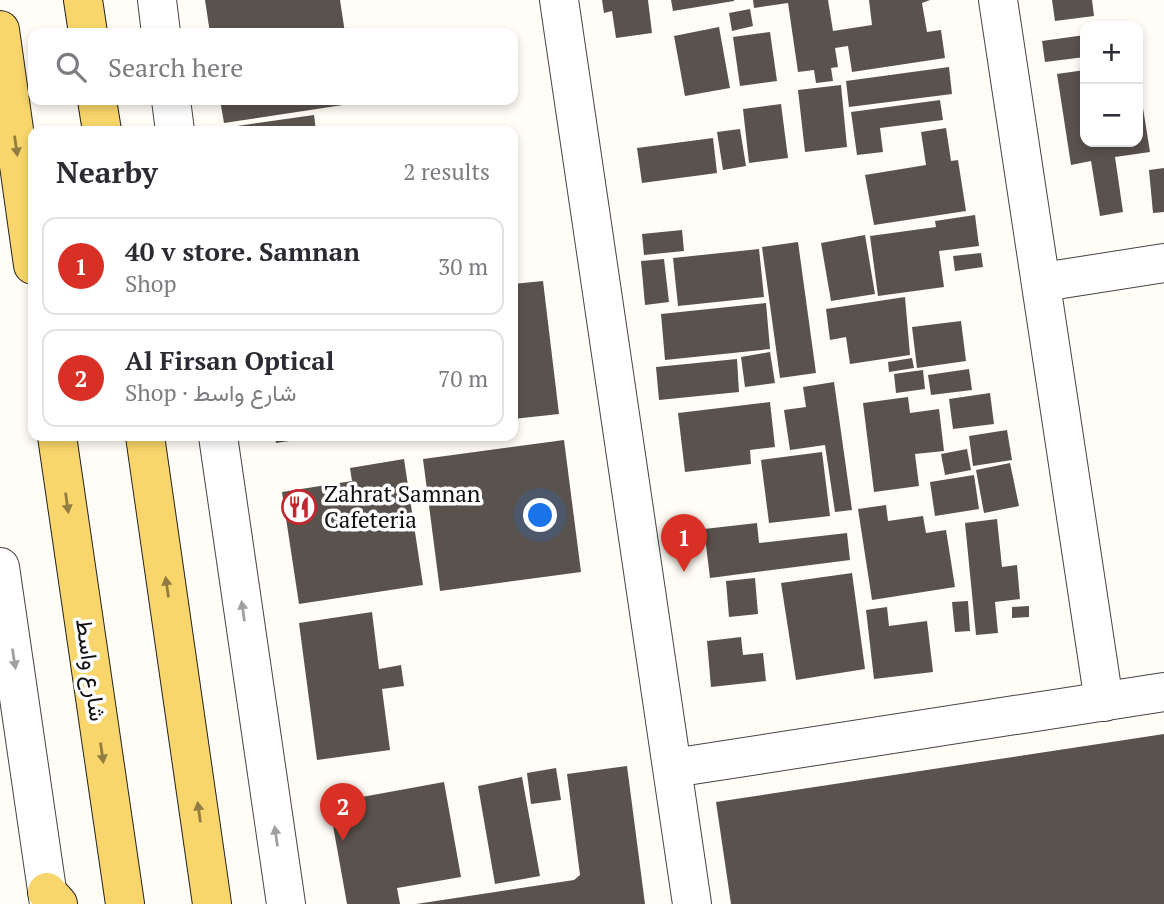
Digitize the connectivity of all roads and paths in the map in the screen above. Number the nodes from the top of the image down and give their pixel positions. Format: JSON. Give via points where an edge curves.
{"nodes":[{"id":1,"x":83,"y":0,"type":"edge"},
{"id":2,"x":156,"y":0,"type":"edge"},
{"id":3,"x":559,"y":0,"type":"edge"},
{"id":4,"x":998,"y":0,"type":"edge"},
{"id":5,"x":87,"y":28,"type":"edge"},
{"id":6,"x":160,"y":28,"type":"edge"},
{"id":7,"x":0,"y":30,"type":"edge"},
{"id":8,"x":98,"y":105,"type":"edge"},
{"id":9,"x":172,"y":105,"type":"edge"},
{"id":10,"x":101,"y":126,"type":"edge"},
{"id":11,"x":174,"y":126,"type":"edge"},
{"id":12,"x":28,"y":229,"type":"edge"},
{"id":13,"x":1164,"y":262,"type":"edge"},
{"id":14,"x":1043,"y":282,"type":"junction"},
{"id":15,"x":58,"y":441,"type":"edge"},
{"id":16,"x":146,"y":441,"type":"edge"},
{"id":17,"x":219,"y":441,"type":"edge"},
{"id":18,"x":0,"y":567,"type":"edge"},
{"id":19,"x":1164,"y":692,"type":"edge"},
{"id":20,"x":1104,"y":702,"type":"junction"},
{"id":21,"x":673,"y":768,"type":"junction"},
{"id":22,"x":51,"y":900,"type":"edge"},
{"id":23,"x":125,"y":904,"type":"edge"},
{"id":24,"x":212,"y":904,"type":"edge"},
{"id":25,"x":286,"y":904,"type":"edge"},
{"id":26,"x":692,"y":904,"type":"edge"}],
"edges":[{"from":1,"to":5,"type":"main road"},
{"from":2,"to":6,"type":"street"},
{"from":3,"to":21,"type":"street"},
{"from":4,"to":14,"type":"street"},
{"from":7,"to":12,"type":"main road","one_way":true},
{"from":8,"to":10,"type":"main road"},
{"from":9,"to":11,"type":"street"},
{"from":13,"to":14,"type":"street"},
{"from":14,"to":20,"type":"street"},
{"from":15,"to":23,"type":"main road","name":"شارع واسط","one_way":true},
{"from":24,"to":16,"type":"main road","one_way":true},
{"from":25,"to":17,"type":"street","one_way":true},
{"from":18,"to":22,"type":"street","one_way":true},
{"from":19,"to":20,"type":"street"},
{"from":20,"to":21,"type":"street"},
{"from":21,"to":26,"type":"street"}]}
